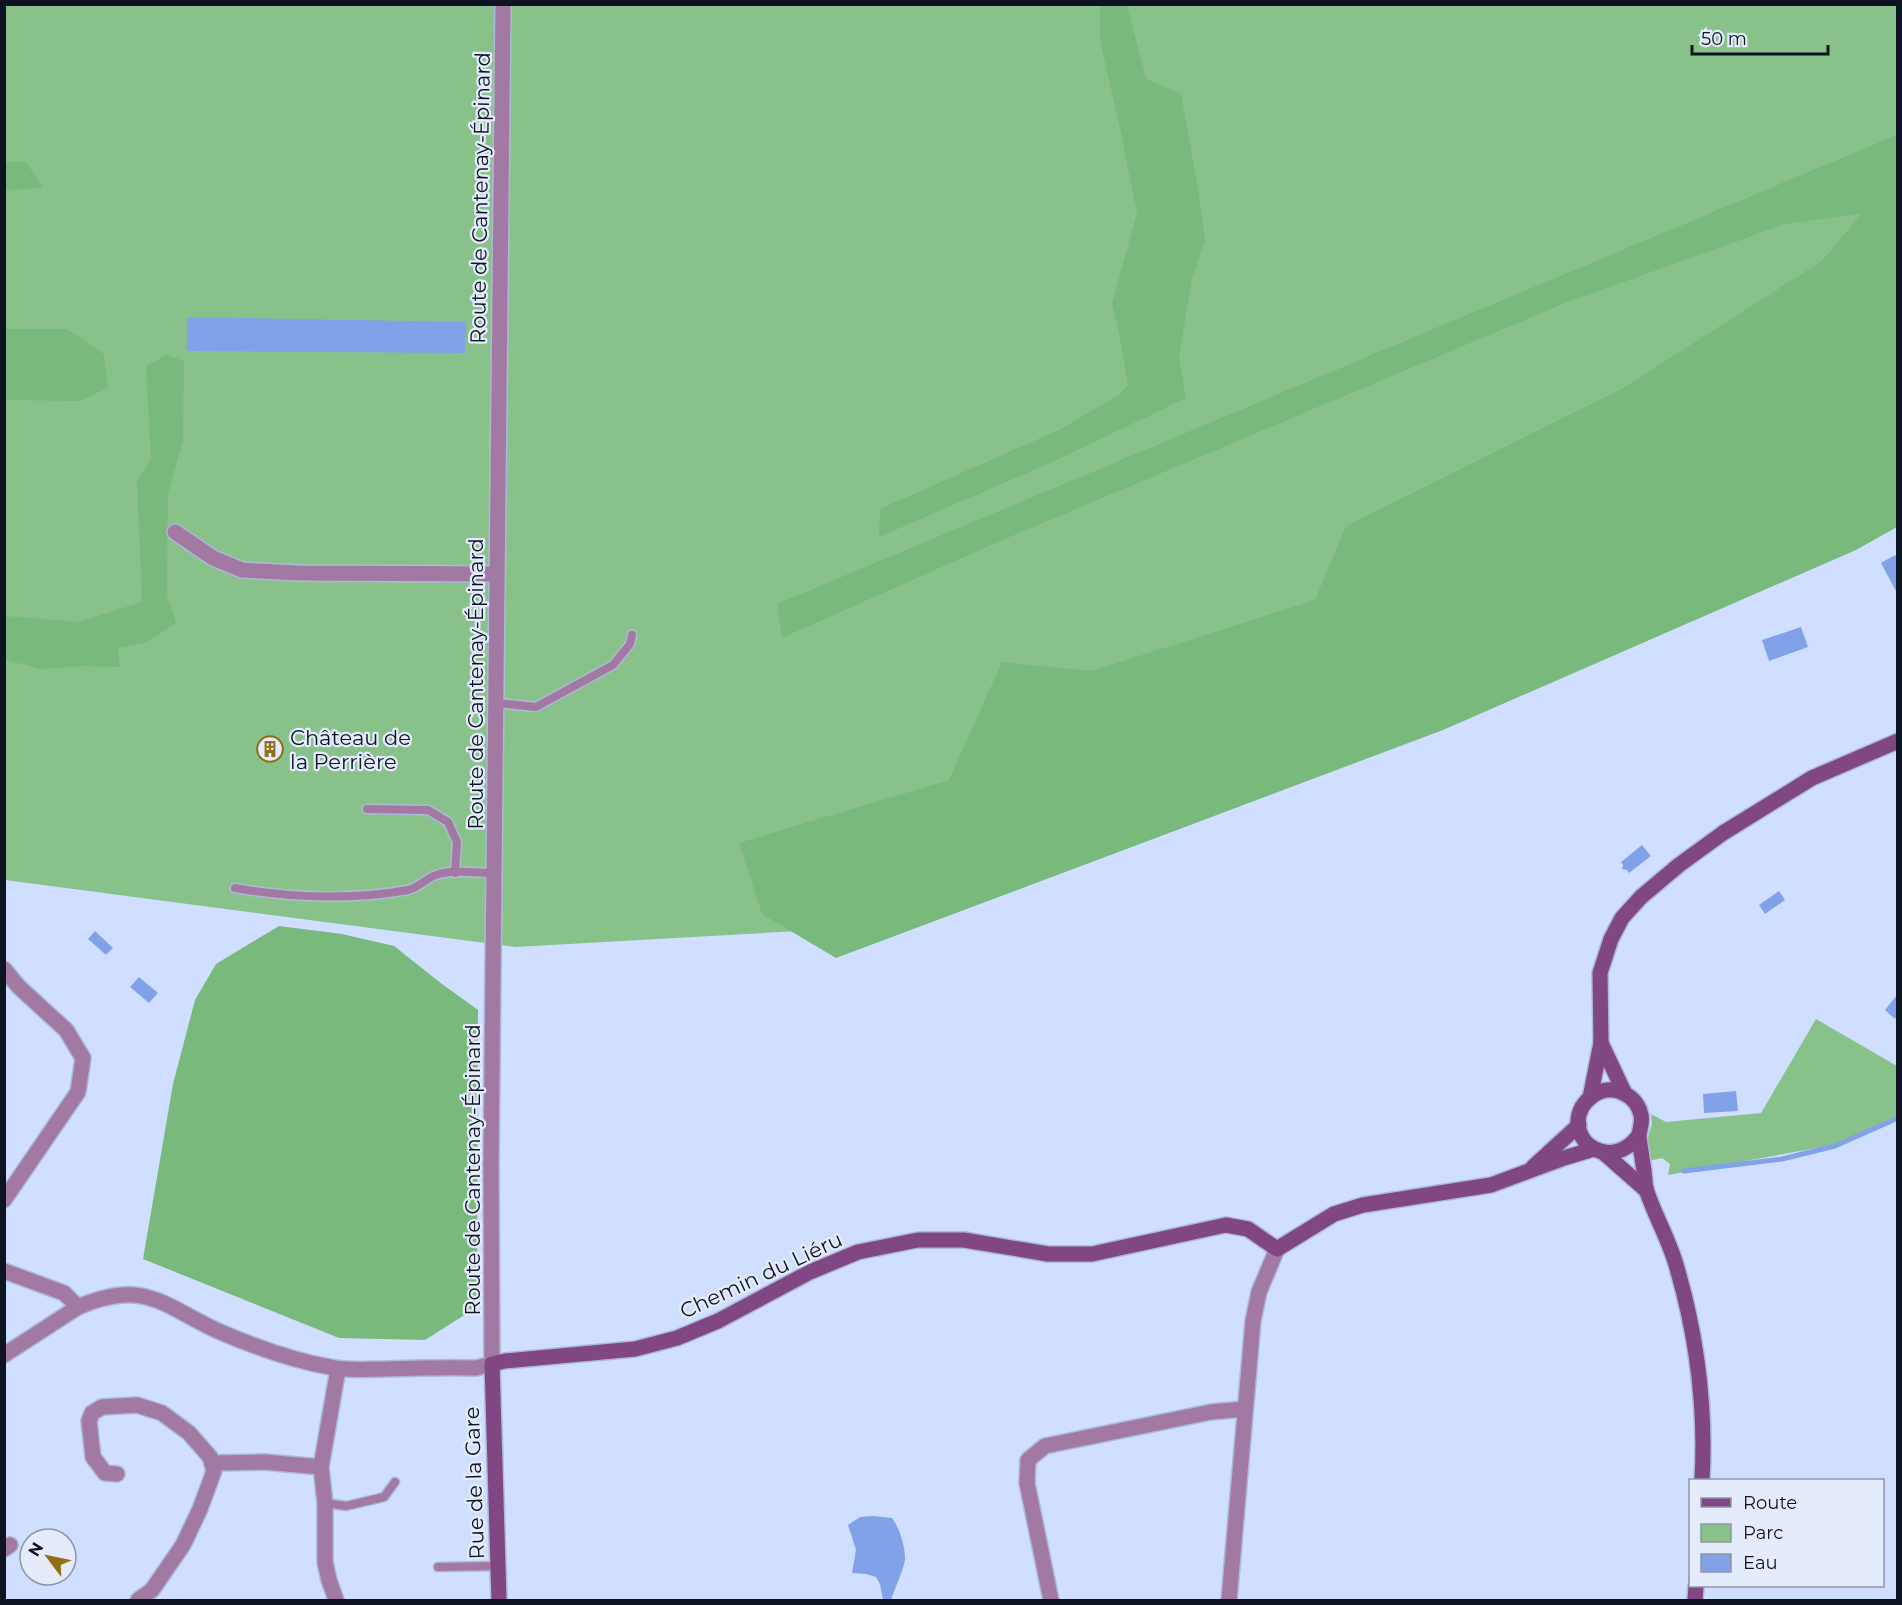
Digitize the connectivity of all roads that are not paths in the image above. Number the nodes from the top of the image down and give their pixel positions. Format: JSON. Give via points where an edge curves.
{"nodes":[{"id":1,"x":502,"y":4,"type":"edge"},
{"id":2,"x":175,"y":532,"type":"dead end"},
{"id":3,"x":497,"y":574,"type":"junction"},
{"id":4,"x":632,"y":635,"type":"dead end"},
{"id":5,"x":497,"y":703,"type":"junction"},
{"id":6,"x":1898,"y":741,"type":"edge"},
{"id":7,"x":366,"y":809,"type":"dead end"},
{"id":8,"x":455,"y":873,"type":"junction"},
{"id":9,"x":495,"y":873,"type":"junction"},
{"id":10,"x":235,"y":888,"type":"dead end"},
{"id":11,"x":4,"y":969,"type":"edge"},
{"id":12,"x":1601,"y":1043,"type":"junction"},
{"id":13,"x":1625,"y":1094,"type":"junction"},
{"id":14,"x":1590,"y":1098,"type":"junction"},
{"id":15,"x":1579,"y":1125,"type":"junction"},
{"id":16,"x":1639,"y":1135,"type":"junction"},
{"id":17,"x":1599,"y":1151,"type":"junction"},
{"id":18,"x":1528,"y":1171,"type":"junction"},
{"id":19,"x":1646,"y":1190,"type":"junction"},
{"id":20,"x":4,"y":1200,"type":"edge"},
{"id":21,"x":1277,"y":1249,"type":"junction"},
{"id":22,"x":5,"y":1269,"type":"edge"},
{"id":23,"x":78,"y":1307,"type":"junction"},
{"id":24,"x":4,"y":1355,"type":"edge"},
{"id":25,"x":492,"y":1364,"type":"junction"},
{"id":26,"x":338,"y":1369,"type":"junction"},
{"id":27,"x":1245,"y":1409,"type":"junction"},
{"id":28,"x":212,"y":1463,"type":"junction"},
{"id":29,"x":321,"y":1467,"type":"junction"},
{"id":30,"x":117,"y":1474,"type":"dead end"},
{"id":31,"x":1702,"y":1479,"type":"edge"},
{"id":32,"x":395,"y":1482,"type":"dead end"},
{"id":33,"x":326,"y":1503,"type":"junction"},
{"id":34,"x":497,"y":1566,"type":"junction"},
{"id":35,"x":438,"y":1567,"type":"dead end"},
{"id":36,"x":138,"y":1600,"type":"edge"},
{"id":37,"x":336,"y":1600,"type":"edge"},
{"id":38,"x":499,"y":1600,"type":"edge"},
{"id":39,"x":1051,"y":1600,"type":"edge"},
{"id":40,"x":1229,"y":1600,"type":"edge"}],
"edges":[{"from":1,"to":3,"type":"street","name":"Route de Cantenay-Épinard"},
{"from":2,"to":3,"type":"street","via":[[213,558],[242,570]]},
{"from":3,"to":5,"type":"street","name":"Route de Cantenay-Épinard"},
{"from":4,"to":5,"type":"lane","via":[[630,644],[613,665],[536,707]]},
{"from":5,"to":9,"type":"street","name":"Route de Cantenay-Épinard"},
{"from":6,"to":12,"type":"street","via":[[1812,778],[1723,833],[1632,907],[1611,939],[1600,973]]},
{"from":7,"to":8,"type":"lane","via":[[428,810],[448,822],[457,842]]},
{"from":8,"to":9,"type":"lane"},
{"from":8,"to":10,"type":"lane","via":[[439,873],[413,889],[384,894],[286,894]]},
{"from":9,"to":25,"type":"street","name":"Route de Cantenay-Épinard"},
{"from":11,"to":20,"type":"street","via":[[66,1029],[83,1058],[78,1092]]},
{"from":12,"to":13,"type":"street"},
{"from":12,"to":14,"type":"street"},
{"from":13,"to":14,"type":"street","via":[[1608,1090]]},
{"from":13,"to":16,"type":"street","via":[[1641,1114]]},
{"from":14,"to":15,"type":"street","via":[[1579,1114]]},
{"from":15,"to":17,"type":"street","via":[[1587,1143]]},
{"from":15,"to":18,"type":"street"},
{"from":16,"to":17,"type":"street","via":[[1624,1150]]},
{"from":16,"to":19,"type":"street"},
{"from":17,"to":18,"type":"street"},
{"from":17,"to":19,"type":"street"},
{"from":18,"to":21,"type":"street","via":[[1491,1185],[1363,1205],[1334,1214]]},
{"from":19,"to":31,"type":"street","via":[[1677,1266],[1691,1329],[1702,1401]]},
{"from":21,"to":25,"type":"street","name":"Chemin du Liéru","via":[[1248,1229],[1226,1225],[1092,1254],[1048,1254],[964,1240],[918,1240],[858,1252],[677,1338],[635,1349]]},
{"from":21,"to":27,"type":"street","via":[[1259,1292],[1253,1321]]},
{"from":22,"to":23,"type":"street","via":[[64,1293]]},
{"from":23,"to":24,"type":"street"},
{"from":23,"to":26,"type":"street","via":[[113,1296],[147,1296],[273,1354]]},
{"from":25,"to":26,"type":"street","via":[[476,1368]]},
{"from":25,"to":34,"type":"street","name":"Rue de la Gare"},
{"from":26,"to":29,"type":"street"},
{"from":27,"to":39,"type":"street","via":[[1211,1412],[1045,1446],[1028,1460],[1026,1483]]},
{"from":27,"to":40,"type":"street"},
{"from":28,"to":29,"type":"street"},
{"from":28,"to":30,"type":"street","via":[[189,1433],[162,1413],[137,1405],[102,1407],[88,1421],[93,1457],[105,1473]]},
{"from":28,"to":36,"type":"street","via":[[214,1471],[183,1545],[152,1590]]},
{"from":29,"to":33,"type":"street"},
{"from":32,"to":33,"type":"lane","via":[[384,1497],[346,1506]]},
{"from":33,"to":37,"type":"street","via":[[325,1562]]},
{"from":34,"to":35,"type":"lane"},
{"from":34,"to":38,"type":"street","name":"Rue de la Gare"}]}
